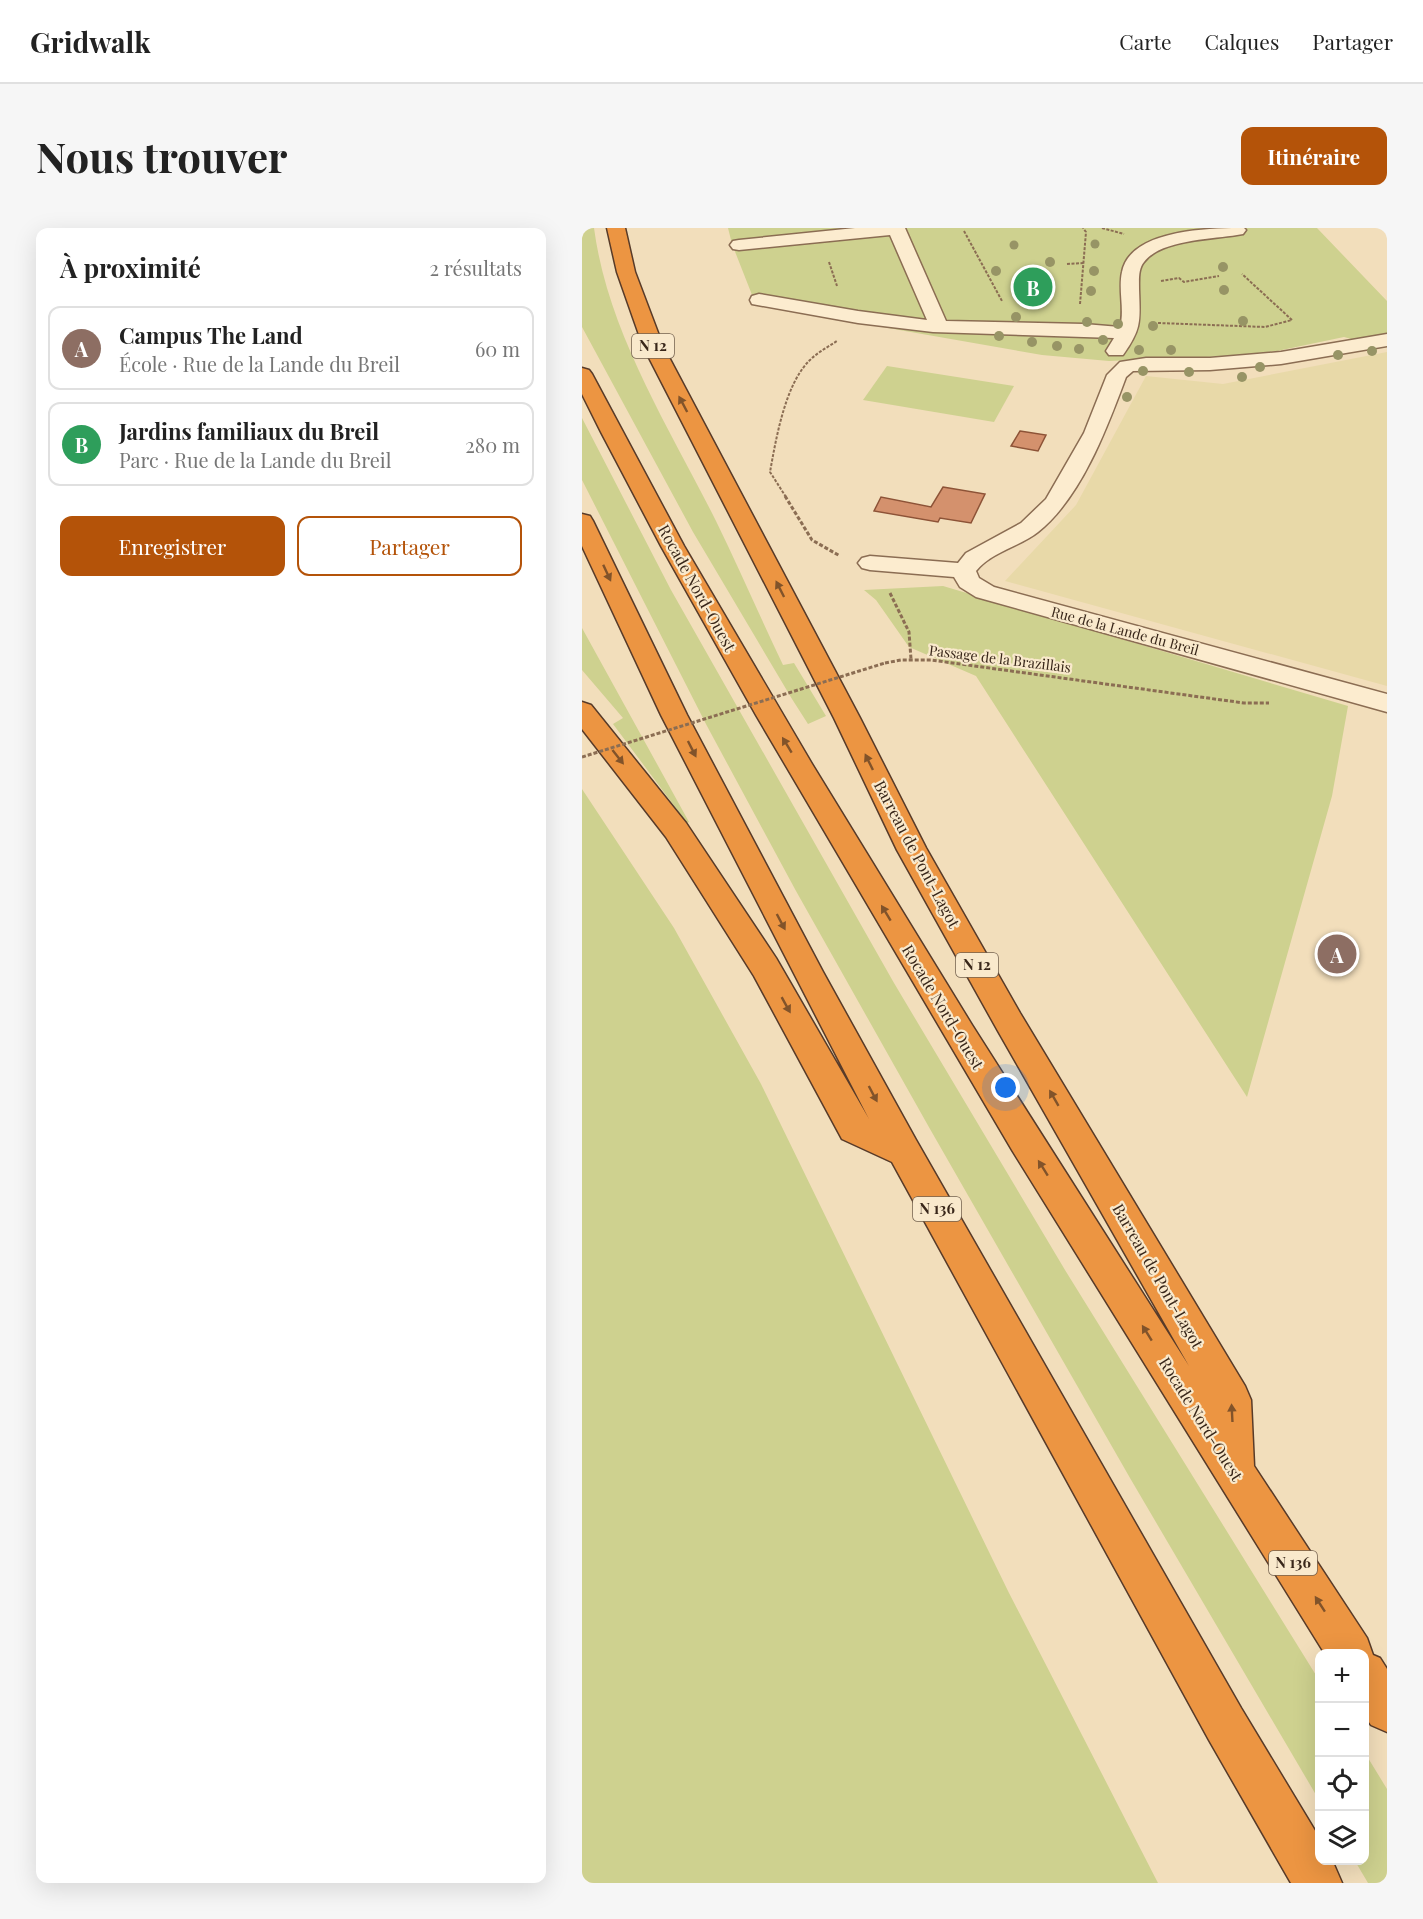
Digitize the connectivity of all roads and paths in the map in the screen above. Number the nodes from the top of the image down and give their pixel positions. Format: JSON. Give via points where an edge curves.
{"nodes":[{"id":1,"x":616,"y":228,"type":"edge"},
{"id":2,"x":896,"y":228,"type":"edge"},
{"id":3,"x":1083,"y":228,"type":"edge"},
{"id":4,"x":1237,"y":230,"type":"dead end"},
{"id":5,"x":964,"y":231,"type":"dead end"},
{"id":6,"x":819,"y":237,"type":"junction"},
{"id":7,"x":739,"y":245,"type":"dead end"},
{"id":8,"x":1084,"y":263,"type":"junction"},
{"id":9,"x":1067,"y":264,"type":"dead end"},
{"id":10,"x":1242,"y":274,"type":"dead end"},
{"id":11,"x":1219,"y":276,"type":"dead end"},
{"id":12,"x":1130,"y":284,"type":"junction"},
{"id":13,"x":840,"y":292,"type":"dead end"},
{"id":14,"x":759,"y":300,"type":"dead end"},
{"id":15,"x":873,"y":318,"type":"junction"},
{"id":16,"x":939,"y":327,"type":"junction"},
{"id":17,"x":1129,"y":327,"type":"junction"},
{"id":18,"x":1078,"y":329,"type":"junction"},
{"id":19,"x":1004,"y":330,"type":"junction"},
{"id":20,"x":1387,"y":340,"type":"edge"},
{"id":21,"x":1127,"y":366,"type":"junction"},
{"id":22,"x":582,"y":374,"type":"edge"},
{"id":23,"x":582,"y":520,"type":"edge"},
{"id":24,"x":873,"y":563,"type":"junction"},
{"id":25,"x":964,"y":571,"type":"junction"},
{"id":26,"x":911,"y":659,"type":"junction"},
{"id":27,"x":1314,"y":683,"type":"junction"},
{"id":28,"x":1387,"y":703,"type":"edge"},
{"id":29,"x":582,"y":711,"type":"edge"},
{"id":30,"x":582,"y":757,"type":"edge"},
{"id":31,"x":904,"y":1151,"type":"junction"},
{"id":32,"x":1234,"y":1472,"type":"junction"},
{"id":33,"x":1348,"y":1649,"type":"edge"},
{"id":34,"x":1369,"y":1680,"type":"edge"},
{"id":35,"x":1387,"y":1709,"type":"edge"},
{"id":36,"x":1318,"y":1883,"type":"edge"}],
"edges":[{"from":32,"to":1,"type":"highway","name":"Barreau de Pont-Lagot","number":"N 12","one_way":true,"via":[[1231,1400],[912,850],[653,346],[626,272]]},
{"from":2,"to":6,"type":"street"},
{"from":2,"to":16,"type":"street"},
{"from":3,"to":8,"type":"path"},
{"from":4,"to":12,"type":"street","via":[[1170,241],[1148,249],[1135,261]]},
{"from":5,"to":19,"type":"path","via":[[1005,306],[1008,314]]},
{"from":6,"to":7,"type":"street"},
{"from":6,"to":13,"type":"path"},
{"from":8,"to":9,"type":"path"},
{"from":8,"to":18,"type":"path"},
{"from":10,"to":17,"type":"path","via":[[1292,320],[1265,327]]},
{"from":11,"to":12,"type":"path"},
{"from":12,"to":17,"type":"street"},
{"from":14,"to":15,"type":"street"},
{"from":15,"to":16,"type":"street"},
{"from":15,"to":24,"type":"path","via":[[808,361],[781,420],[770,472],[812,540],[841,557]]},
{"from":16,"to":19,"type":"street"},
{"from":17,"to":18,"type":"street"},
{"from":17,"to":21,"type":"street","via":[[1116,351]]},
{"from":18,"to":19,"type":"street"},
{"from":20,"to":21,"type":"street","via":[[1281,358]]},
{"from":21,"to":25,"type":"street","via":[[1117,375],[1095,433],[1055,503],[1029,528],[974,558]]},
{"from":32,"to":22,"type":"highway","name":"Rocade Nord-Ouest","number":"N 136","one_way":true,"via":[[877,898],[685,568]]},
{"from":23,"to":31,"type":"highway","number":"N 136","one_way":true,"via":[[679,725]]},
{"from":24,"to":25,"type":"street"},
{"from":24,"to":26,"type":"path","via":[[875,575],[909,629]]},
{"from":25,"to":27,"type":"street","name":"Rue de la Lande du Breil","via":[[968,582],[986,592]]},
{"from":26,"to":27,"type":"path","name":"Passage de la Brazillais","via":[[1244,703],[1298,698]]},
{"from":26,"to":30,"type":"path","name":"Passage de la Brazillais","bridge":true,"via":[[885,663]]},
{"from":27,"to":28,"type":"street","name":"Rue de la Lande du Breil"},
{"from":29,"to":31,"type":"highway","one_way":true,"via":[[682,840],[765,967],[855,1128]]},
{"from":31,"to":36,"type":"highway","number":"N 136"},
{"from":33,"to":32,"type":"highway","name":"Rocade Nord-Ouest","number":"N 136","one_way":true},
{"from":34,"to":35,"type":"highway"}]}
